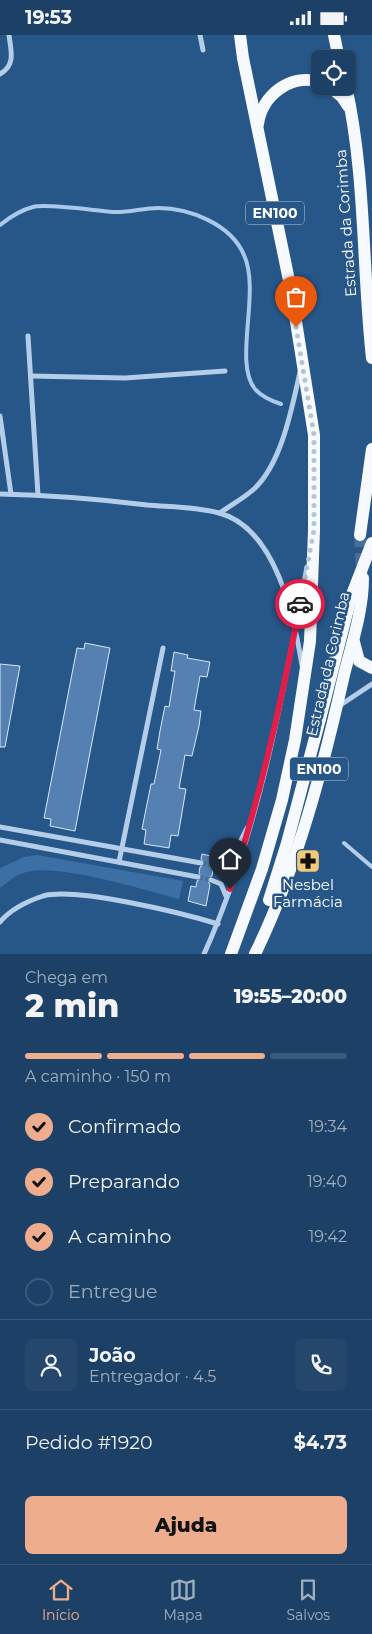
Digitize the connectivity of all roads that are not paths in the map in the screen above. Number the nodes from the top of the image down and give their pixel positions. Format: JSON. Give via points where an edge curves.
{"nodes":[{"id":1,"x":9,"y":35,"type":"edge"},
{"id":2,"x":200,"y":35,"type":"edge"},
{"id":3,"x":240,"y":35,"type":"edge"},
{"id":4,"x":334,"y":35,"type":"edge"},
{"id":5,"x":202,"y":50,"type":"dead end"},
{"id":6,"x":337,"y":50,"type":"edge"},
{"id":7,"x":0,"y":74,"type":"edge"},
{"id":8,"x":311,"y":81,"type":"edge"},
{"id":9,"x":340,"y":95,"type":"edge"},
{"id":10,"x":348,"y":95,"type":"edge"},
{"id":11,"x":353,"y":118,"type":"junction"},
{"id":12,"x":259,"y":136,"type":"junction"},
{"id":13,"x":28,"y":336,"type":"dead end"},
{"id":14,"x":372,"y":358,"type":"edge"},
{"id":15,"x":302,"y":363,"type":"junction"},
{"id":16,"x":225,"y":371,"type":"dead end"},
{"id":17,"x":31,"y":376,"type":"junction"},
{"id":18,"x":0,"y":416,"type":"edge"},
{"id":19,"x":372,"y":449,"type":"edge"},
{"id":20,"x":0,"y":494,"type":"edge"},
{"id":21,"x":11,"y":494,"type":"junction"},
{"id":22,"x":38,"y":495,"type":"junction"},
{"id":23,"x":220,"y":513,"type":"junction"},
{"id":24,"x":314,"y":530,"type":"junction"},
{"id":25,"x":360,"y":535,"type":"tunnel mouth"},
{"id":26,"x":372,"y":543,"type":"edge"},
{"id":27,"x":363,"y":578,"type":"tunnel mouth"},
{"id":28,"x":296,"y":628,"type":"junction"},
{"id":29,"x":354,"y":636,"type":"junction"},
{"id":30,"x":163,"y":648,"type":"dead end"},
{"id":31,"x":372,"y":668,"type":"edge"},
{"id":32,"x":372,"y":684,"type":"edge"},
{"id":33,"x":305,"y":685,"type":"junction"},
{"id":34,"x":337,"y":708,"type":"junction"},
{"id":35,"x":253,"y":816,"type":"junction"},
{"id":36,"x":0,"y":827,"type":"edge"},
{"id":37,"x":0,"y":840,"type":"edge"},
{"id":38,"x":344,"y":843,"type":"dead end"},
{"id":39,"x":121,"y":849,"type":"junction"},
{"id":40,"x":119,"y":863,"type":"junction"},
{"id":41,"x":201,"y":863,"type":"tunnel mouth"},
{"id":42,"x":214,"y":865,"type":"tunnel mouth"},
{"id":43,"x":372,"y":867,"type":"edge"},
{"id":44,"x":198,"y":877,"type":"tunnel mouth"},
{"id":45,"x":212,"y":880,"type":"tunnel mouth"},
{"id":46,"x":225,"y":905,"type":"junction"},
{"id":47,"x":0,"y":922,"type":"edge"},
{"id":48,"x":218,"y":924,"type":"junction"},
{"id":49,"x":204,"y":954,"type":"edge"},
{"id":50,"x":231,"y":954,"type":"edge"},
{"id":51,"x":248,"y":954,"type":"edge"},
{"id":52,"x":254,"y":954,"type":"edge"}],
"edges":[{"from":1,"to":7,"type":"street","via":[[12,62]]},
{"from":2,"to":5,"type":"street"},
{"from":3,"to":12,"type":"main road","number":"EN100"},
{"from":4,"to":6,"type":"main road"},
{"from":8,"to":12,"type":"main road","via":[[293,82],[273,94],[260,113]]},
{"from":9,"to":11,"type":"main road"},
{"from":10,"to":11,"type":"main road","name":"Estrada da Corimba"},
{"from":11,"to":14,"type":"main road","name":"Estrada da Corimba","via":[[361,187]]},
{"from":12,"to":15,"type":"main road","name":"Estrada da Corimba","number":"EN100","via":[[291,290]]},
{"from":13,"to":17,"type":"street"},
{"from":15,"to":23,"type":"street","via":[[284,432],[267,474],[255,488]]},
{"from":15,"to":24,"type":"main road","name":"Estrada da Corimba","number":"EN100","via":[[314,435]]},
{"from":16,"to":17,"type":"street","via":[[125,378]]},
{"from":17,"to":22,"type":"street"},
{"from":18,"to":21,"type":"street"},
{"from":19,"to":25,"type":"main road"},
{"from":20,"to":21,"type":"street"},
{"from":21,"to":22,"type":"street"},
{"from":22,"to":23,"type":"street"},
{"from":23,"to":28,"type":"street","via":[[253,536],[271,560],[284,587]]},
{"from":24,"to":28,"type":"street"},
{"from":24,"to":33,"type":"main road","name":"Estrada da Corimba","number":"EN100"},
{"from":26,"to":51,"type":"main road","name":"Estrada da Corimba","number":"EN100","bridge":true,"via":[[350,597],[287,843]]},
{"from":27,"to":29,"type":"main road","name":"Estrada da Corimba","number":"EN100","via":[[361,609]]},
{"from":28,"to":33,"type":"street"},
{"from":28,"to":35,"type":"street"},
{"from":29,"to":31,"type":"main road","number":"EN100","via":[[354,649],[359,661]]},
{"from":29,"to":34,"type":"main road","name":"Estrada da Corimba","number":"EN100"},
{"from":30,"to":39,"type":"street"},
{"from":32,"to":34,"type":"street"},
{"from":33,"to":50,"type":"main road","name":"Estrada da Corimba","number":"EN100","via":[[282,800],[262,869]]},
{"from":34,"to":52,"type":"main road","name":"Estrada da Corimba","number":"EN100","via":[[297,850]]},
{"from":35,"to":42,"type":"street","via":[[236,850]]},
{"from":35,"to":46,"type":"street"},
{"from":36,"to":39,"type":"street"},
{"from":37,"to":40,"type":"street"},
{"from":38,"to":43,"type":"lane"},
{"from":39,"to":40,"type":"street"},
{"from":39,"to":41,"type":"street"},
{"from":40,"to":44,"type":"street"},
{"from":45,"to":46,"type":"street","via":[[227,893]]},
{"from":46,"to":48,"type":"street"},
{"from":47,"to":48,"type":"street","via":[[22,905],[44,896],[76,895],[113,900]]},
{"from":48,"to":49,"type":"street"}]}
